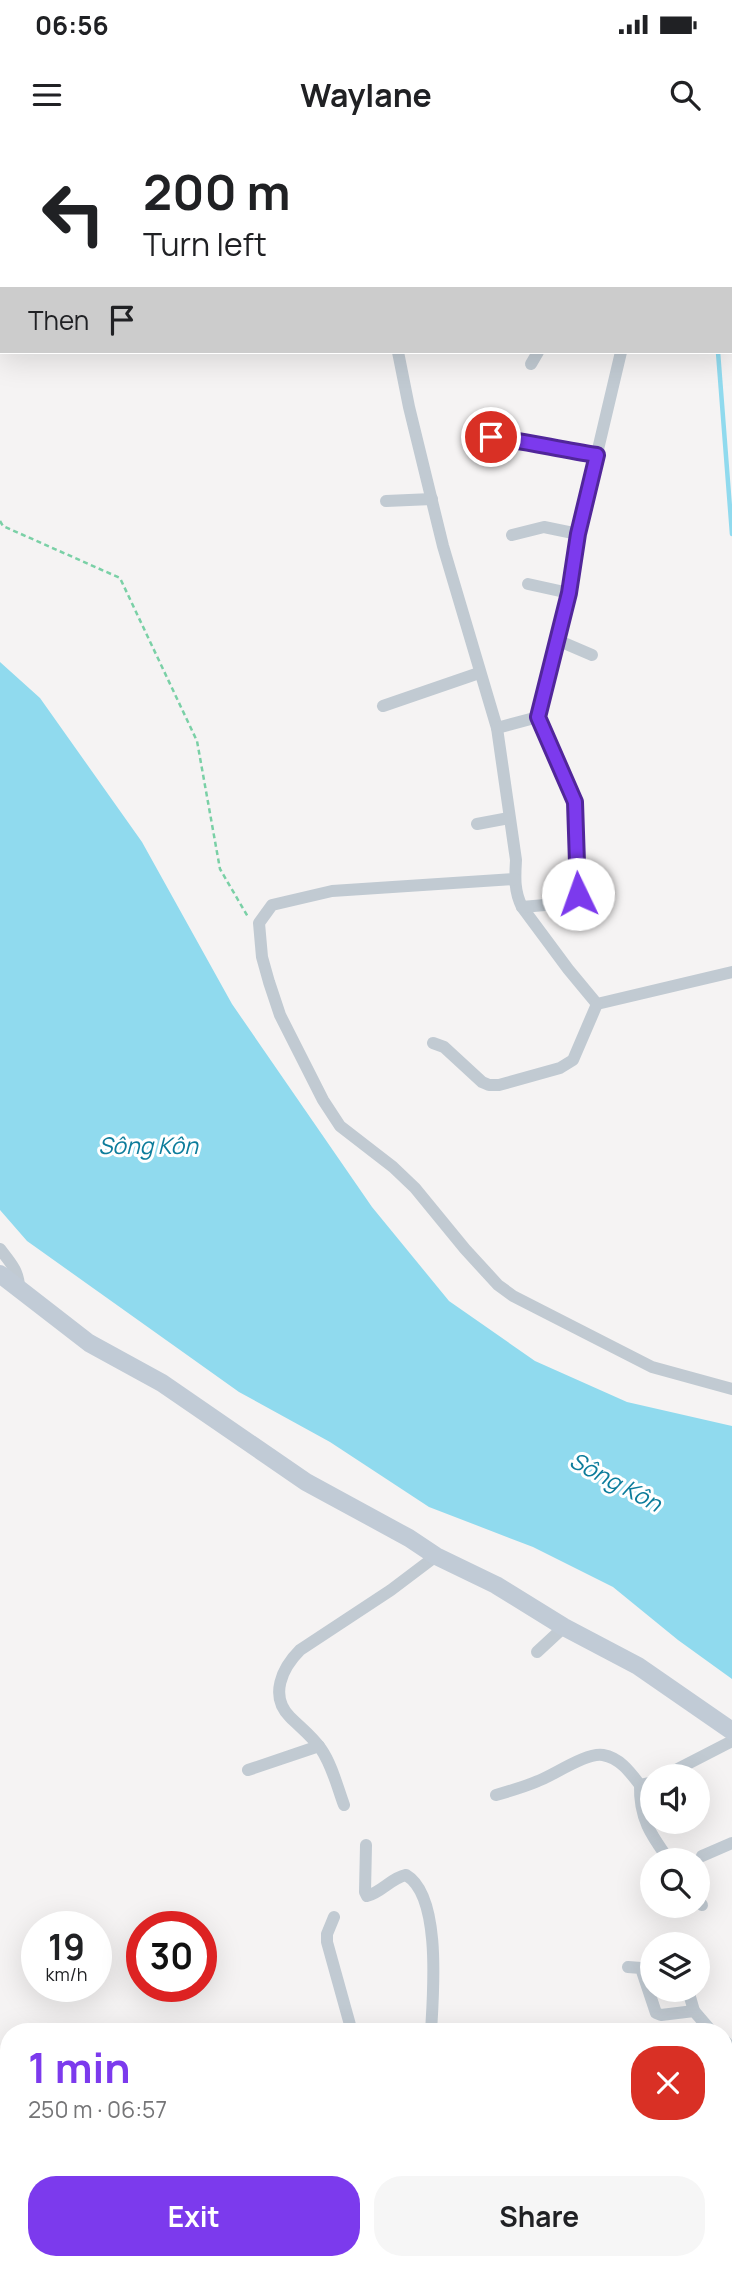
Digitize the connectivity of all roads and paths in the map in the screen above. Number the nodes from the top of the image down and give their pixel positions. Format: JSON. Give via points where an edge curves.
{"nodes":[{"id":1,"x":398,"y":354,"type":"edge"},
{"id":2,"x":537,"y":354,"type":"edge"},
{"id":3,"x":621,"y":354,"type":"edge"},
{"id":4,"x":531,"y":364,"type":"dead end"},
{"id":5,"x":491,"y":437,"type":"dead end"},
{"id":6,"x":597,"y":455,"type":"junction"},
{"id":7,"x":432,"y":499,"type":"junction"},
{"id":8,"x":386,"y":501,"type":"dead end"},
{"id":9,"x":0,"y":521,"type":"edge"},
{"id":10,"x":578,"y":534,"type":"junction"},
{"id":11,"x":512,"y":535,"type":"dead end"},
{"id":12,"x":528,"y":584,"type":"dead end"},
{"id":13,"x":569,"y":593,"type":"junction"},
{"id":14,"x":557,"y":640,"type":"junction"},
{"id":15,"x":592,"y":655,"type":"dead end"},
{"id":16,"x":479,"y":673,"type":"junction"},
{"id":17,"x":383,"y":706,"type":"dead end"},
{"id":18,"x":538,"y":717,"type":"junction"},
{"id":19,"x":497,"y":728,"type":"junction"},
{"id":20,"x":509,"y":818,"type":"junction"},
{"id":21,"x":477,"y":824,"type":"dead end"},
{"id":22,"x":514,"y":879,"type":"junction"},
{"id":23,"x":522,"y":907,"type":"junction"},
{"id":24,"x":260,"y":937,"type":"junction"},
{"id":25,"x":732,"y":972,"type":"edge"},
{"id":26,"x":597,"y":1004,"type":"junction"},
{"id":27,"x":433,"y":1043,"type":"dead end"},
{"id":28,"x":0,"y":1249,"type":"edge"},
{"id":29,"x":0,"y":1274,"type":"edge"},
{"id":30,"x":19,"y":1288,"type":"junction"},
{"id":31,"x":732,"y":1389,"type":"edge"},
{"id":32,"x":436,"y":1556,"type":"junction"},
{"id":33,"x":564,"y":1627,"type":"junction"},
{"id":34,"x":537,"y":1652,"type":"dead end"},
{"id":35,"x":732,"y":1731,"type":"edge"},
{"id":36,"x":732,"y":1741,"type":"edge"},
{"id":37,"x":319,"y":1746,"type":"junction"},
{"id":38,"x":687,"y":1764,"type":"edge"},
{"id":39,"x":248,"y":1770,"type":"dead end"},
{"id":40,"x":640,"y":1779,"type":"edge"},
{"id":41,"x":496,"y":1795,"type":"dead end"},
{"id":42,"x":344,"y":1805,"type":"dead end"},
{"id":43,"x":732,"y":1843,"type":"edge"},
{"id":44,"x":366,"y":1845,"type":"dead end"},
{"id":45,"x":710,"y":1853,"type":"edge"},
{"id":46,"x":334,"y":1917,"type":"dead end"},
{"id":47,"x":628,"y":1968,"type":"dead end"},
{"id":48,"x":691,"y":2002,"type":"edge"},
{"id":49,"x":694,"y":2011,"type":"junction"},
{"id":50,"x":350,"y":2023,"type":"edge"},
{"id":51,"x":431,"y":2023,"type":"edge"},
{"id":52,"x":704,"y":2023,"type":"edge"}],
"edges":[{"from":1,"to":7,"type":"street"},
{"from":2,"to":4,"type":"street"},
{"from":3,"to":6,"type":"street"},
{"from":5,"to":6,"type":"street"},
{"from":6,"to":10,"type":"street"},
{"from":7,"to":8,"type":"street"},
{"from":7,"to":16,"type":"street"},
{"from":9,"to":24,"type":"path","via":[[120,578],[197,741],[220,869]]},
{"from":10,"to":11,"type":"street","via":[[544,527]]},
{"from":10,"to":13,"type":"street"},
{"from":12,"to":13,"type":"street"},
{"from":13,"to":14,"type":"street"},
{"from":14,"to":15,"type":"street"},
{"from":14,"to":18,"type":"street"},
{"from":16,"to":17,"type":"street"},
{"from":16,"to":19,"type":"street"},
{"from":18,"to":19,"type":"street"},
{"from":18,"to":23,"type":"street","via":[[575,802],[578,894],[568,903]]},
{"from":19,"to":20,"type":"street"},
{"from":20,"to":21,"type":"street"},
{"from":20,"to":22,"type":"street","via":[[516,860]]},
{"from":22,"to":23,"type":"street"},
{"from":22,"to":24,"type":"street","via":[[332,891],[272,905],[259,923]]},
{"from":23,"to":26,"type":"street"},
{"from":24,"to":31,"type":"street","via":[[280,1015],[340,1126],[415,1188],[498,1285],[652,1367]]},
{"from":25,"to":26,"type":"street"},
{"from":26,"to":27,"type":"street","via":[[573,1060],[499,1085],[482,1082],[444,1047]]},
{"from":28,"to":30,"type":"street","via":[[16,1270]]},
{"from":29,"to":30,"type":"street"},
{"from":30,"to":32,"type":"street","via":[[89,1343],[162,1384],[306,1482]]},
{"from":32,"to":33,"type":"street","via":[[496,1585]]},
{"from":32,"to":37,"type":"street","via":[[290,1660],[280,1681],[281,1705]]},
{"from":33,"to":34,"type":"street"},
{"from":33,"to":35,"type":"street","via":[[638,1666]]},
{"from":36,"to":38,"type":"street"},
{"from":37,"to":39,"type":"street"},
{"from":37,"to":42,"type":"street"},
{"from":40,"to":41,"type":"street","via":[[614,1759],[600,1755]]},
{"from":43,"to":45,"type":"street"},
{"from":44,"to":51,"type":"street","via":[[367,1896],[405,1875],[420,1890],[429,1914]]},
{"from":46,"to":50,"type":"street","via":[[327,1942]]},
{"from":47,"to":49,"type":"street","via":[[641,1968],[656,2013]]},
{"from":48,"to":49,"type":"street"},
{"from":49,"to":52,"type":"street"}]}
